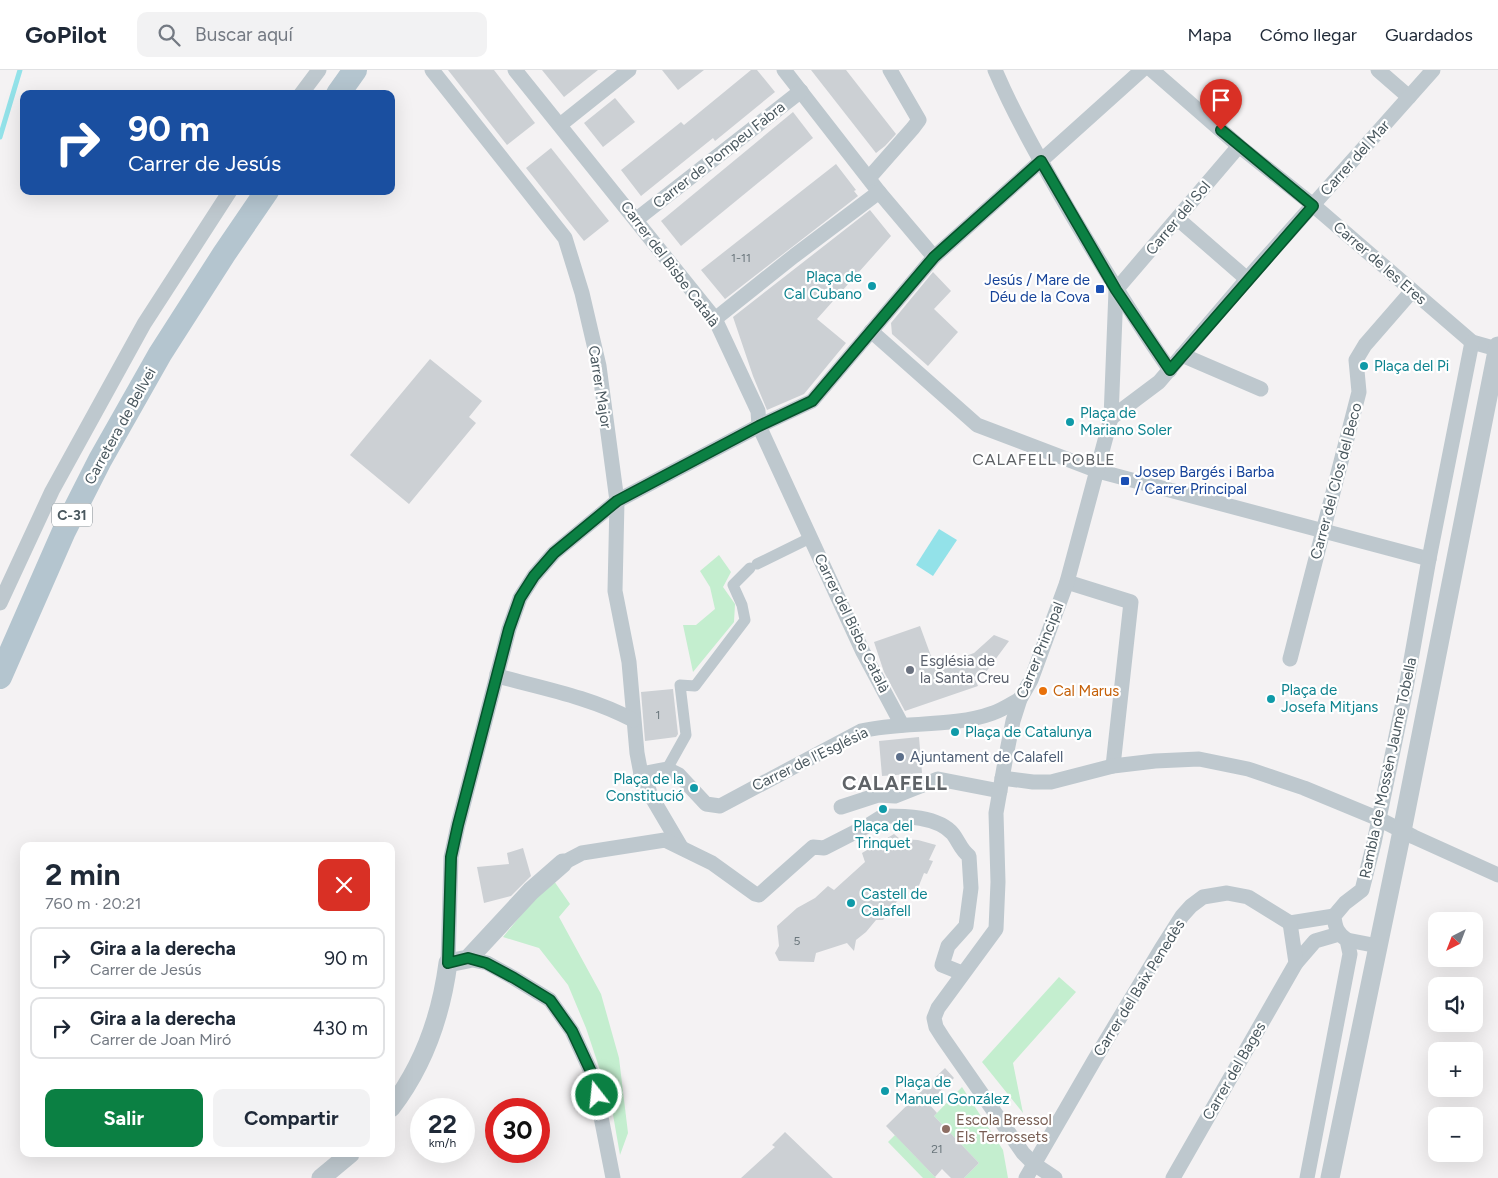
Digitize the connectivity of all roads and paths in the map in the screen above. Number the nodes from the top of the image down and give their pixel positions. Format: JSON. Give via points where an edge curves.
{"nodes":[{"id":1,"x":319,"y":70,"type":"edge"},
{"id":2,"x":356,"y":70,"type":"edge"},
{"id":3,"x":432,"y":70,"type":"edge"},
{"id":4,"x":515,"y":70,"type":"edge"},
{"id":5,"x":629,"y":70,"type":"edge"},
{"id":6,"x":784,"y":70,"type":"edge"},
{"id":7,"x":890,"y":70,"type":"edge"},
{"id":8,"x":995,"y":70,"type":"edge"},
{"id":9,"x":1142,"y":70,"type":"edge"},
{"id":10,"x":1152,"y":70,"type":"edge"},
{"id":11,"x":1378,"y":70,"type":"edge"},
{"id":12,"x":1433,"y":70,"type":"edge"},
{"id":13,"x":304,"y":90,"type":"edge"},
{"id":14,"x":341,"y":90,"type":"edge"},
{"id":15,"x":801,"y":91,"type":"junction"},
{"id":16,"x":1409,"y":97,"type":"junction"},
{"id":17,"x":560,"y":125,"type":"junction"},
{"id":18,"x":1239,"y":146,"type":"junction"},
{"id":19,"x":1041,"y":161,"type":"junction"},
{"id":20,"x":870,"y":178,"type":"junction"},
{"id":21,"x":879,"y":192,"type":"junction"},
{"id":22,"x":227,"y":195,"type":"edge"},
{"id":23,"x":264,"y":195,"type":"edge"},
{"id":24,"x":1313,"y":206,"type":"junction"},
{"id":25,"x":1178,"y":219,"type":"junction"},
{"id":26,"x":637,"y":220,"type":"junction"},
{"id":27,"x":934,"y":257,"type":"junction"},
{"id":28,"x":1248,"y":279,"type":"junction"},
{"id":29,"x":1116,"y":290,"type":"junction"},
{"id":30,"x":1412,"y":291,"type":"junction"},
{"id":31,"x":715,"y":319,"type":"junction"},
{"id":32,"x":870,"y":332,"type":"junction"},
{"id":33,"x":1472,"y":342,"type":"junction"},
{"id":34,"x":1498,"y":347,"type":"edge"},
{"id":35,"x":1182,"y":355,"type":"junction"},
{"id":36,"x":1170,"y":370,"type":"junction"},
{"id":37,"x":1261,"y":389,"type":"dead end"},
{"id":38,"x":1111,"y":418,"type":"junction"},
{"id":39,"x":759,"y":426,"type":"junction"},
{"id":40,"x":1098,"y":470,"type":"junction"},
{"id":41,"x":617,"y":501,"type":"junction"},
{"id":42,"x":1322,"y":530,"type":"junction"},
{"id":43,"x":810,"y":538,"type":"junction"},
{"id":44,"x":1429,"y":559,"type":"junction"},
{"id":45,"x":1067,"y":582,"type":"junction"},
{"id":46,"x":0,"y":603,"type":"edge"},
{"id":47,"x":1290,"y":659,"type":"dead end"},
{"id":48,"x":497,"y":674,"type":"junction"},
{"id":49,"x":0,"y":677,"type":"edge"},
{"id":50,"x":1020,"y":699,"type":"junction"},
{"id":51,"x":633,"y":720,"type":"junction"},
{"id":52,"x":902,"y":725,"type":"junction"},
{"id":53,"x":1113,"y":766,"type":"junction"},
{"id":54,"x":667,"y":769,"type":"junction"},
{"id":55,"x":641,"y":774,"type":"junction"},
{"id":56,"x":1001,"y":785,"type":"junction"},
{"id":57,"x":878,"y":795,"type":"junction"},
{"id":58,"x":840,"y":807,"type":"dead end"},
{"id":59,"x":883,"y":816,"type":"junction"},
{"id":60,"x":1379,"y":819,"type":"junction"},
{"id":61,"x":1402,"y":831,"type":"junction"},
{"id":62,"x":681,"y":847,"type":"junction"},
{"id":63,"x":563,"y":862,"type":"joint"},
{"id":64,"x":1498,"y":874,"type":"edge"},
{"id":65,"x":1334,"y":916,"type":"junction"},
{"id":66,"x":1290,"y":922,"type":"junction"},
{"id":67,"x":1343,"y":937,"type":"junction"},
{"id":68,"x":1378,"y":946,"type":"junction"},
{"id":69,"x":468,"y":958,"type":"junction"},
{"id":70,"x":448,"y":963,"type":"junction"},
{"id":71,"x":1296,"y":963,"type":"junction"},
{"id":72,"x":962,"y":973,"type":"junction"},
{"id":73,"x":395,"y":1102,"type":"edge"},
{"id":74,"x":346,"y":1157,"type":"edge"},
{"id":75,"x":1034,"y":1164,"type":"junction"},
{"id":76,"x":321,"y":1178,"type":"edge"},
{"id":77,"x":613,"y":1178,"type":"edge"},
{"id":78,"x":1026,"y":1178,"type":"edge"},
{"id":79,"x":1055,"y":1178,"type":"edge"},
{"id":80,"x":1173,"y":1178,"type":"edge"},
{"id":81,"x":1307,"y":1178,"type":"edge"},
{"id":82,"x":1330,"y":1178,"type":"edge"}],
"edges":[{"from":1,"to":13,"type":"street"},
{"from":2,"to":14,"type":"main road"},
{"from":3,"to":41,"type":"street","name":"Carrer Major","via":[[565,238],[599,366]]},
{"from":4,"to":17,"type":"street","name":"Carrer del Bisbe Català"},
{"from":5,"to":17,"type":"street"},
{"from":6,"to":15,"type":"street"},
{"from":7,"to":20,"type":"street","via":[[918,120]]},
{"from":8,"to":19,"type":"street"},
{"from":9,"to":19,"type":"street"},
{"from":10,"to":18,"type":"street","name":"Carrer de les Eres"},
{"from":11,"to":16,"type":"street"},
{"from":12,"to":16,"type":"street","name":"Carrer del Mar"},
{"from":15,"to":20,"type":"street"},
{"from":15,"to":26,"type":"street","name":"Carrer de Pompeu Fabra"},
{"from":16,"to":24,"type":"street","name":"Carrer del Mar"},
{"from":17,"to":26,"type":"street","name":"Carrer del Bisbe Català"},
{"from":18,"to":24,"type":"street","name":"Carrer de les Eres"},
{"from":18,"to":25,"type":"street","name":"Carrer del Sol"},
{"from":19,"to":27,"type":"street"},
{"from":19,"to":29,"type":"street"},
{"from":20,"to":21,"type":"street"},
{"from":21,"to":27,"type":"street"},
{"from":21,"to":31,"type":"street"},
{"from":22,"to":46,"type":"street","via":[[144,324],[52,491]]},
{"from":23,"to":49,"type":"main road","name":"Carretera de Bellvei","number":"C-31","via":[[160,354],[104,452],[64,531]]},
{"from":24,"to":28,"type":"street","name":"Carrer del Mar"},
{"from":24,"to":30,"type":"street","name":"Carrer de les Eres"},
{"from":25,"to":28,"type":"street"},
{"from":25,"to":29,"type":"street","name":"Carrer del Sol"},
{"from":26,"to":31,"type":"street","name":"Carrer del Bisbe Català"},
{"from":27,"to":32,"type":"street"},
{"from":28,"to":35,"type":"street","name":"Carrer del Mar"},
{"from":29,"to":36,"type":"street"},
{"from":29,"to":38,"type":"street","name":"Carrer Principal"},
{"from":30,"to":33,"type":"street","name":"Carrer de les Eres"},
{"from":30,"to":42,"type":"street","name":"Carrer del Clos del Beco","via":[[1365,344],[1356,360],[1359,392]]},
{"from":31,"to":39,"type":"street","name":"Carrer del Bisbe Català","via":[[758,411]]},
{"from":32,"to":39,"type":"street","via":[[812,401]]},
{"from":32,"to":40,"type":"street","via":[[977,425]]},
{"from":33,"to":34,"type":"street","name":"Carrer de les Eres"},
{"from":33,"to":44,"type":"street","name":"Rambla de Mossèn Jaume Tobella"},
{"from":34,"to":61,"type":"street","name":"Rambla de Mossèn Jaume Tobella"},
{"from":35,"to":36,"type":"street","name":"Carrer del Mar"},
{"from":35,"to":37,"type":"street"},
{"from":36,"to":38,"type":"street","name":"Carrer del Mar"},
{"from":38,"to":40,"type":"street","name":"Carrer Principal"},
{"from":39,"to":41,"type":"street"},
{"from":39,"to":43,"type":"street","name":"Carrer del Bisbe Català"},
{"from":40,"to":42,"type":"street"},
{"from":40,"to":45,"type":"street","name":"Carrer Principal"},
{"from":41,"to":48,"type":"street","via":[[554,553],[534,576],[520,598]]},
{"from":41,"to":51,"type":"street","name":"Carrer Major","via":[[615,591],[629,662]]},
{"from":42,"to":44,"type":"street"},
{"from":42,"to":47,"type":"street","name":"Carrer del Clos del Beco"},
{"from":43,"to":52,"type":"street","name":"Carrer del Bisbe Català"},
{"from":43,"to":54,"type":"street","via":[[754,566],[733,585],[745,620],[696,686],[680,684],[686,735]]},
{"from":44,"to":60,"type":"street","name":"Rambla de Mossèn Jaume Tobella"},
{"from":45,"to":50,"type":"street","name":"Carrer Principal","via":[[1031,680]]},
{"from":45,"to":53,"type":"street","via":[[1131,602]]},
{"from":48,"to":51,"type":"street","via":[[591,702]]},
{"from":48,"to":70,"type":"street","via":[[451,857]]},
{"from":50,"to":52,"type":"street","name":"Carrer de l'Església","via":[[992,714]]},
{"from":50,"to":56,"type":"street","name":"Carrer Principal"},
{"from":51,"to":55,"type":"street","name":"Carrer Major"},
{"from":52,"to":54,"type":"street","name":"Carrer de l'Església","via":[[861,731],[720,806],[706,804]]},
{"from":53,"to":56,"type":"street","via":[[1052,782]]},
{"from":53,"to":60,"type":"street","via":[[1199,759],[1248,769]]},
{"from":54,"to":55,"type":"street"},
{"from":55,"to":62,"type":"street"},
{"from":56,"to":57,"type":"street","via":[[938,779],[895,796]]},
{"from":56,"to":72,"type":"street","name":"Carrer Principal","via":[[996,814],[996,929]]},
{"from":57,"to":58,"type":"street"},
{"from":57,"to":59,"type":"street"},
{"from":59,"to":62,"type":"street","via":[[824,848],[812,847],[759,894]]},
{"from":59,"to":72,"type":"street","via":[[918,817],[946,828],[969,856],[971,888],[966,926],[948,946],[942,965]]},
{"from":60,"to":61,"type":"street"},
{"from":60,"to":65,"type":"street","name":"Rambla de Mossèn Jaume Tobella","via":[[1362,890]]},
{"from":61,"to":64,"type":"street"},
{"from":61,"to":68,"type":"street","name":"Rambla de Mossèn Jaume Tobella"},
{"from":62,"to":63,"type":"street","via":[[665,840],[582,853]]},
{"from":63,"to":69,"type":"street"},
{"from":65,"to":66,"type":"street"},
{"from":65,"to":67,"type":"street","via":[[1335,926]]},
{"from":66,"to":71,"type":"street"},
{"from":66,"to":75,"type":"street","name":"Carrer del Baix Penedès","via":[[1248,897],[1227,893],[1203,897],[1191,906],[1161,950]]},
{"from":67,"to":68,"type":"street"},
{"from":67,"to":71,"type":"street","name":"Carrer del Bages","via":[[1316,942]]},
{"from":67,"to":81,"type":"street","via":[[1350,954]]},
{"from":68,"to":82,"type":"street","name":"Rambla de Mossèn Jaume Tobella"},
{"from":69,"to":70,"type":"street"},
{"from":69,"to":77,"type":"street","via":[[486,963],[550,1000],[572,1031],[593,1076]]},
{"from":70,"to":73,"type":"street","via":[[444,996],[428,1043],[415,1072]]},
{"from":71,"to":80,"type":"street","name":"Carrer del Bages"},
{"from":72,"to":75,"type":"street","name":"Carrer Principal","via":[[934,1018],[936,1027],[1023,1153]]},
{"from":74,"to":76,"type":"street"},
{"from":75,"to":78,"type":"street","name":"Carrer del Baix Penedès"},
{"from":75,"to":79,"type":"street","name":"Carrer Principal"}]}
